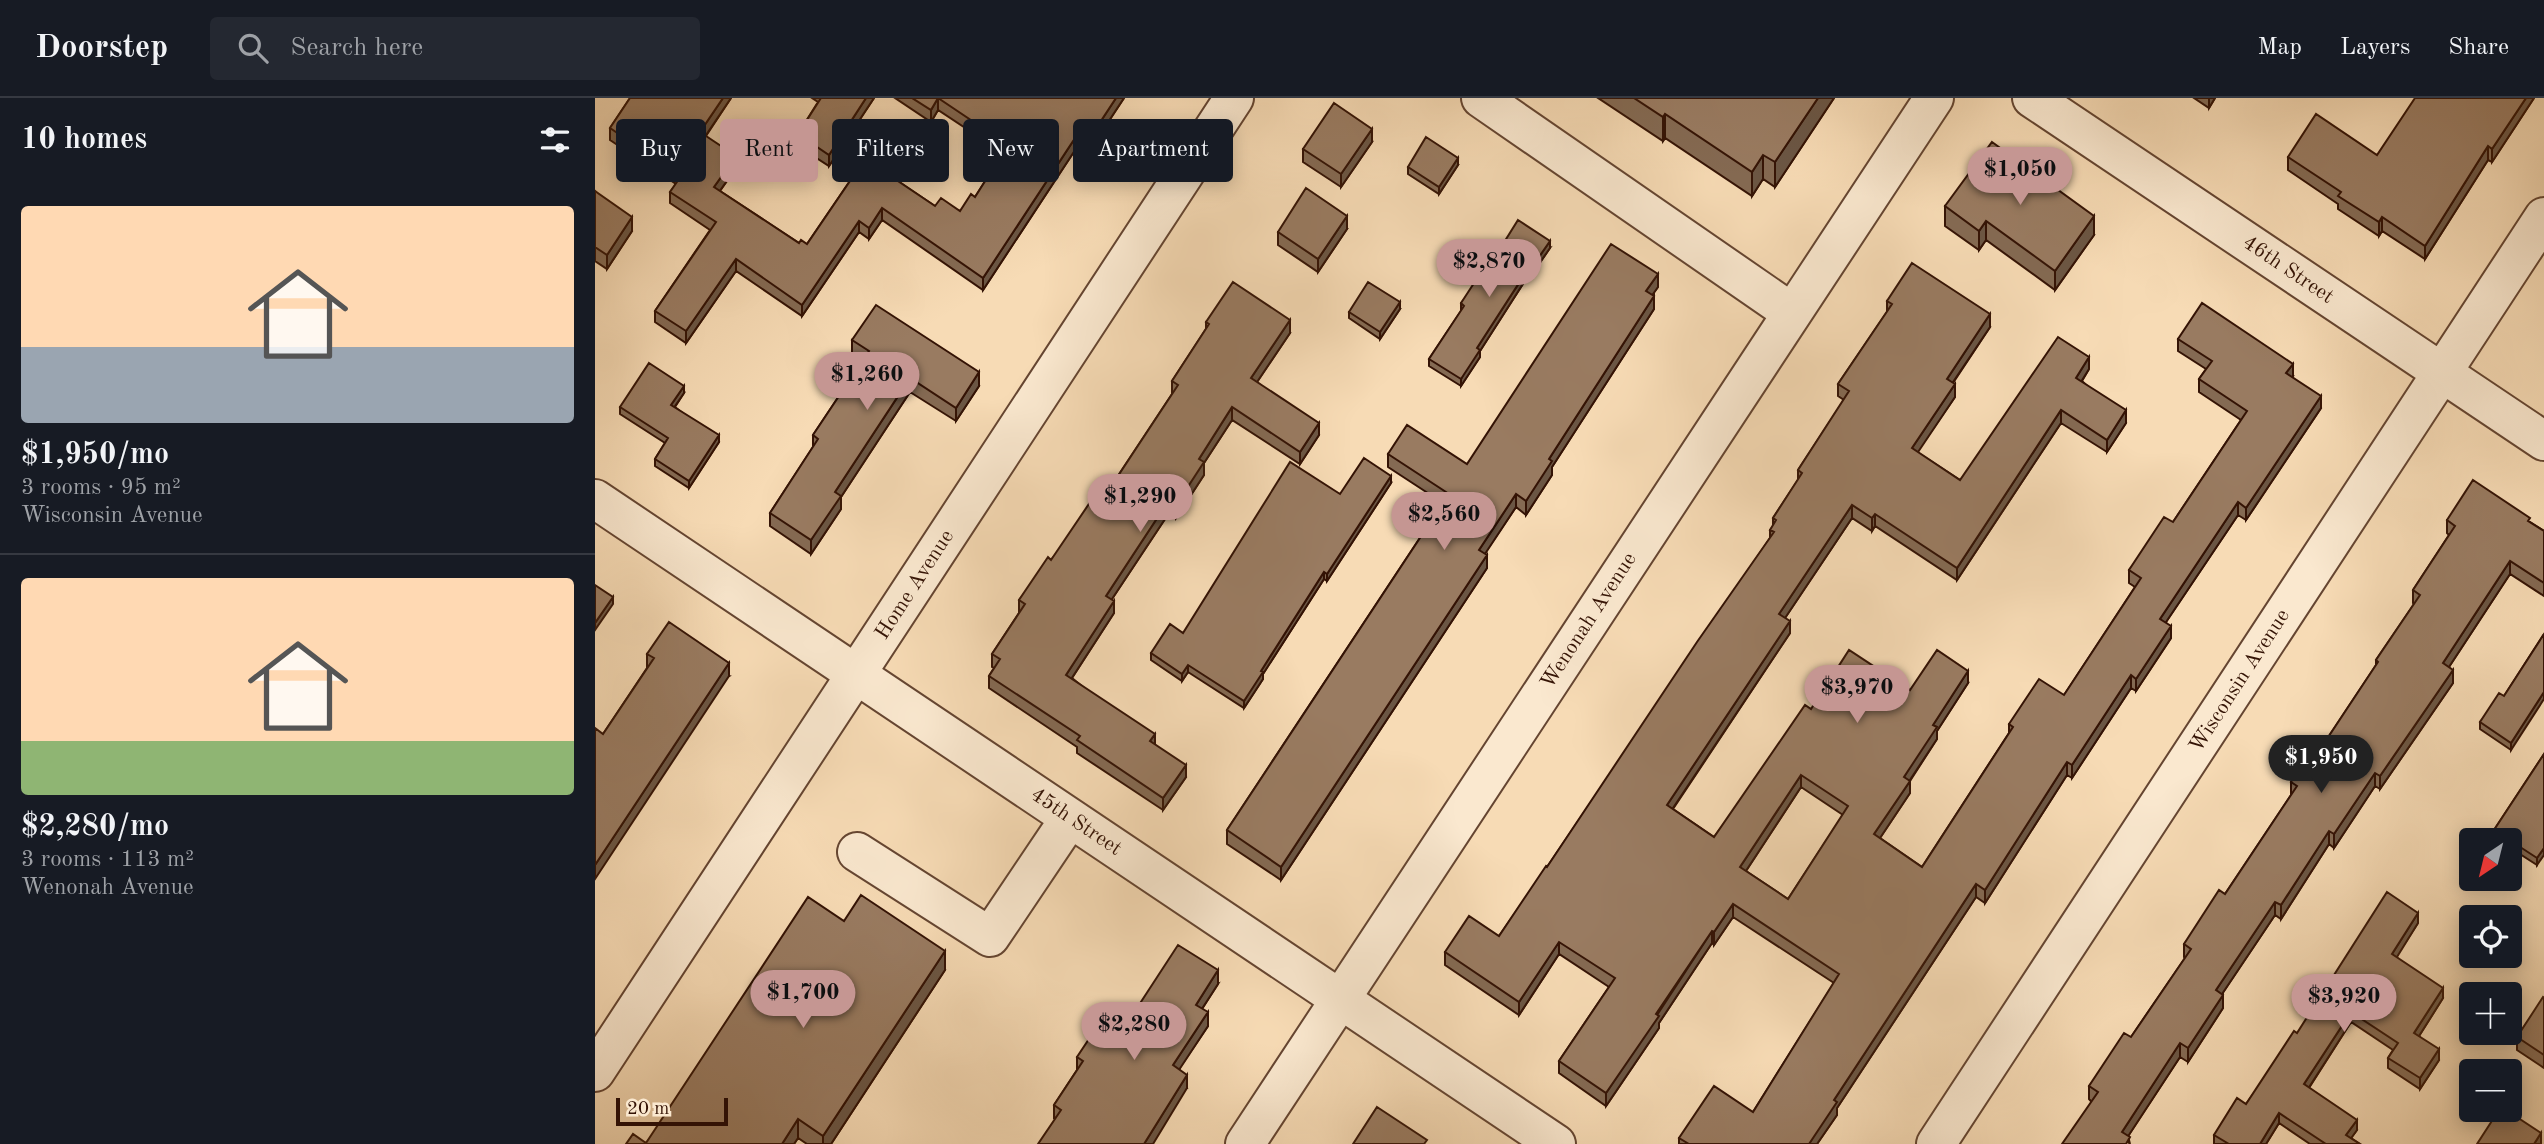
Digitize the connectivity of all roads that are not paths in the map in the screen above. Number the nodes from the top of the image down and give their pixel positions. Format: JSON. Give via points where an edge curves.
{"nodes":[{"id":1,"x":1234,"y":98,"type":"edge"},
{"id":2,"x":1481,"y":98,"type":"edge"},
{"id":3,"x":1934,"y":98,"type":"edge"},
{"id":4,"x":2032,"y":98,"type":"edge"},
{"id":5,"x":2544,"y":217,"type":"edge"},
{"id":6,"x":1793,"y":313,"type":"junction"},
{"id":7,"x":2442,"y":373,"type":"junction"},
{"id":8,"x":2544,"y":441,"type":"edge"},
{"id":9,"x":595,"y":499,"type":"edge"},
{"id":10,"x":856,"y":675,"type":"junction"},
{"id":11,"x":1070,"y":818,"type":"junction"},
{"id":12,"x":857,"y":852,"type":"dead end"},
{"id":13,"x":1340,"y":999,"type":"junction"},
{"id":14,"x":595,"y":1072,"type":"edge"},
{"id":15,"x":1245,"y":1144,"type":"edge"},
{"id":16,"x":1556,"y":1144,"type":"edge"},
{"id":17,"x":1936,"y":1144,"type":"edge"}],
"edges":[{"from":1,"to":10,"type":"street","name":"Home Avenue"},
{"from":2,"to":6,"type":"street"},
{"from":3,"to":6,"type":"street","name":"Wenonah Avenue"},
{"from":4,"to":7,"type":"street","name":"46th Street"},
{"from":5,"to":7,"type":"street","name":"Wisconsin Avenue"},
{"from":6,"to":13,"type":"street","name":"Wenonah Avenue"},
{"from":7,"to":8,"type":"street","name":"46th Street"},
{"from":7,"to":17,"type":"street","name":"Wisconsin Avenue"},
{"from":9,"to":10,"type":"street","name":"45th Street"},
{"from":10,"to":11,"type":"street","name":"45th Street"},
{"from":10,"to":14,"type":"street","name":"Home Avenue"},
{"from":11,"to":12,"type":"street","via":[[991,937]]},
{"from":11,"to":13,"type":"street","name":"45th Street"},
{"from":13,"to":15,"type":"street","name":"Wenonah Avenue"},
{"from":13,"to":16,"type":"street","name":"45th Street"}]}
